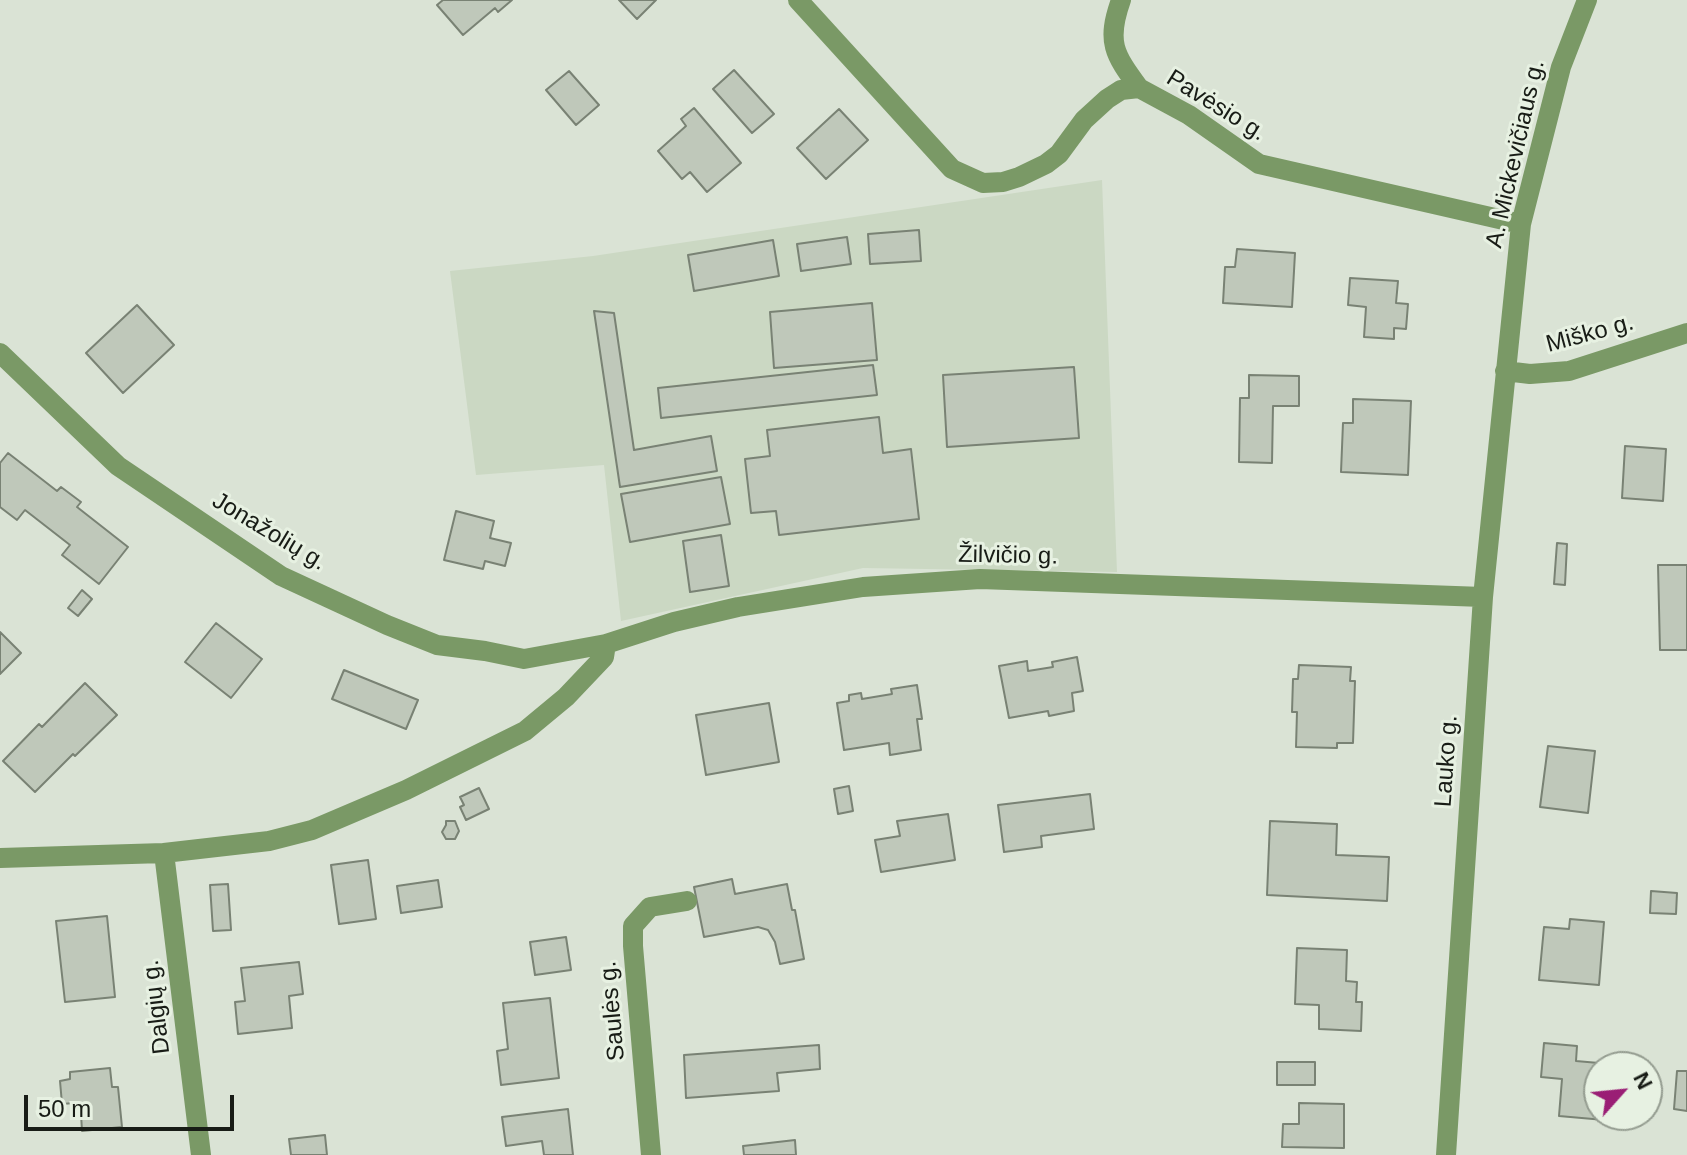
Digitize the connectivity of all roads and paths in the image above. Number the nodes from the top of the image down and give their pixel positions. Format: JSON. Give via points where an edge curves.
{"nodes":[{"id":1,"x":798,"y":0,"type":"edge"},
{"id":2,"x":1121,"y":0,"type":"edge"},
{"id":3,"x":1587,"y":0,"type":"edge"},
{"id":4,"x":1139,"y":88,"type":"junction"},
{"id":5,"x":1521,"y":224,"type":"junction"},
{"id":6,"x":1687,"y":333,"type":"edge"},
{"id":7,"x":0,"y":353,"type":"edge"},
{"id":8,"x":1505,"y":371,"type":"junction"},
{"id":9,"x":1483,"y":597,"type":"junction"},
{"id":10,"x":606,"y":644,"type":"junction"},
{"id":11,"x":164,"y":853,"type":"junction"},
{"id":12,"x":0,"y":858,"type":"edge"},
{"id":13,"x":687,"y":901,"type":"dead end"},
{"id":14,"x":201,"y":1155,"type":"edge"},
{"id":15,"x":651,"y":1155,"type":"edge"},
{"id":16,"x":1446,"y":1155,"type":"edge"}],
"edges":[{"from":1,"to":4,"type":"street","name":"Pavėsio g.","via":[[952,169],[983,183],[1003,182],[1046,164],[1107,99]]},
{"from":2,"to":4,"type":"street","via":[[1113,42],[1119,62]]},
{"from":3,"to":5,"type":"street","name":"A. Mickevičiaus g.","via":[[1561,67]]},
{"from":4,"to":5,"type":"street","name":"Pavėsio g.","via":[[1259,164]]},
{"from":5,"to":8,"type":"street","name":"A. Mickevičiaus g."},
{"from":6,"to":8,"type":"street","name":"Miško g.","via":[[1569,371]]},
{"from":7,"to":10,"type":"street","name":"Jonažolių g.","via":[[118,466],[281,576],[437,645],[524,659]]},
{"from":8,"to":9,"type":"street","name":"Lauko g."},
{"from":9,"to":10,"type":"street","name":"Žilvičio g.","via":[[980,579],[863,587],[738,607]]},
{"from":9,"to":16,"type":"street","name":"Lauko g."},
{"from":10,"to":11,"type":"street","via":[[604,657],[525,731],[406,790],[312,830],[269,841]]},
{"from":11,"to":12,"type":"street"},
{"from":11,"to":14,"type":"street","name":"Dalgių g."},
{"from":13,"to":15,"type":"street","name":"Saulės g.","via":[[650,907],[633,926]]}]}
